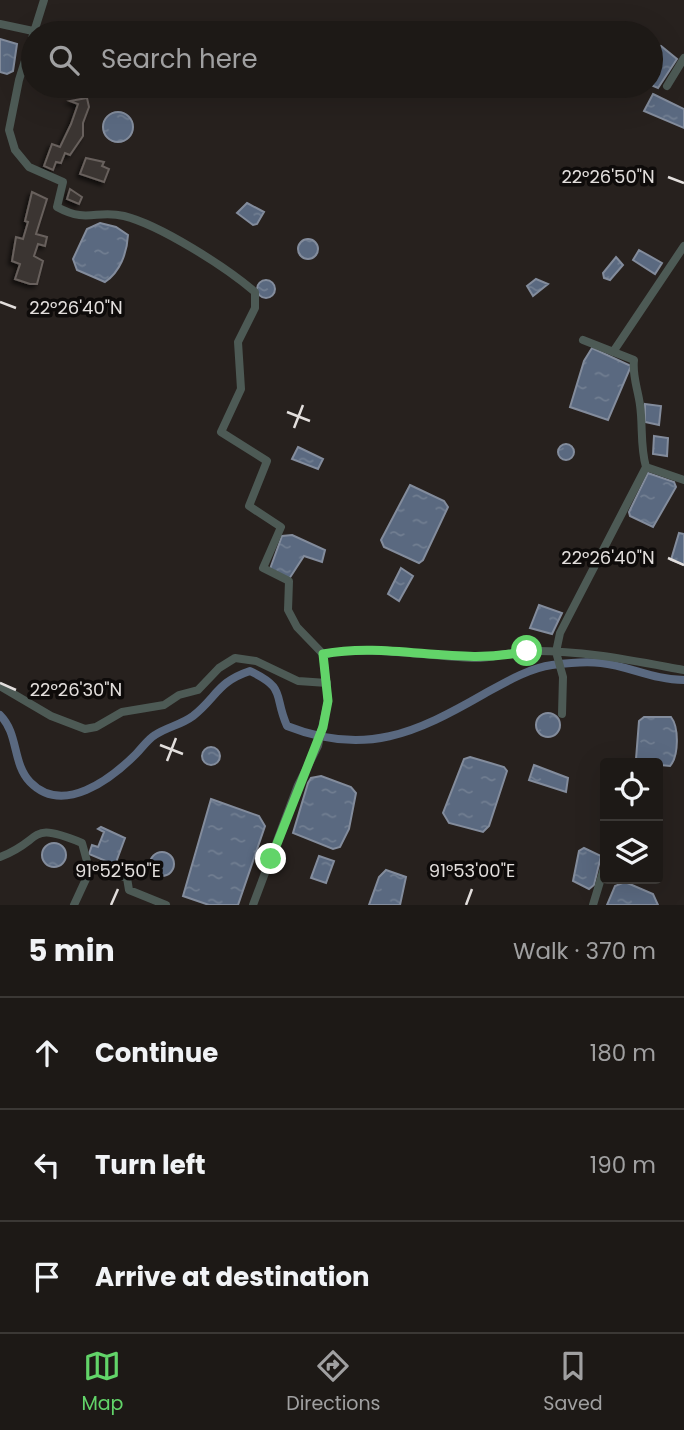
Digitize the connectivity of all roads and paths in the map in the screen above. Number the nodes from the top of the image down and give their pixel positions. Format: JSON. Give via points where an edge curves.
{"nodes":[{"id":1,"x":44,"y":0,"type":"edge"},
{"id":2,"x":37,"y":21,"type":"edge"},
{"id":3,"x":0,"y":24,"type":"edge"},
{"id":4,"x":21,"y":28,"type":"edge"},
{"id":5,"x":684,"y":58,"type":"edge"},
{"id":6,"x":21,"y":80,"type":"edge"},
{"id":7,"x":667,"y":86,"type":"dead end"},
{"id":8,"x":684,"y":246,"type":"edge"},
{"id":9,"x":583,"y":340,"type":"dead end"},
{"id":10,"x":613,"y":352,"type":"junction"},
{"id":11,"x":646,"y":467,"type":"junction"},
{"id":12,"x":684,"y":480,"type":"edge"},
{"id":13,"x":323,"y":654,"type":"junction"},
{"id":14,"x":557,"y":655,"type":"junction"},
{"id":15,"x":684,"y":670,"type":"edge"},
{"id":16,"x":327,"y":683,"type":"junction"},
{"id":17,"x":0,"y":685,"type":"edge"},
{"id":18,"x":562,"y":714,"type":"dead end"},
{"id":19,"x":0,"y":857,"type":"edge"},
{"id":20,"x":92,"y":866,"type":"junction"},
{"id":21,"x":600,"y":882,"type":"edge"},
{"id":22,"x":74,"y":905,"type":"edge"},
{"id":23,"x":166,"y":905,"type":"edge"},
{"id":24,"x":253,"y":905,"type":"edge"},
{"id":25,"x":593,"y":905,"type":"edge"}],
"edges":[{"from":1,"to":2,"type":"street"},
{"from":3,"to":4,"type":"street"},
{"from":5,"to":7,"type":"street"},
{"from":6,"to":13,"type":"street","via":[[9,130],[29,167],[63,182],[57,207],[73,216],[111,213],[133,218],[204,256],[255,292],[256,308],[238,342],[241,389],[221,432],[267,461],[249,506],[281,527],[263,568],[289,582],[288,610],[297,627]]},
{"from":8,"to":10,"type":"street"},
{"from":9,"to":10,"type":"street"},
{"from":10,"to":11,"type":"street","via":[[634,360]]},
{"from":11,"to":12,"type":"street"},
{"from":11,"to":14,"type":"street","via":[[565,622]]},
{"from":13,"to":14,"type":"street","via":[[352,649],[473,658],[527,651]]},
{"from":13,"to":16,"type":"street"},
{"from":14,"to":15,"type":"street"},
{"from":14,"to":18,"type":"street"},
{"from":16,"to":17,"type":"street","via":[[298,681],[256,661],[235,658],[198,690],[164,705],[122,712],[85,729],[51,716]]},
{"from":16,"to":24,"type":"street","via":[[328,701],[317,747]]},
{"from":19,"to":20,"type":"street","via":[[49,831],[82,844],[85,861]]},
{"from":20,"to":22,"type":"street"},
{"from":20,"to":23,"type":"street","via":[[127,878],[129,890]]},
{"from":21,"to":25,"type":"street"}]}
